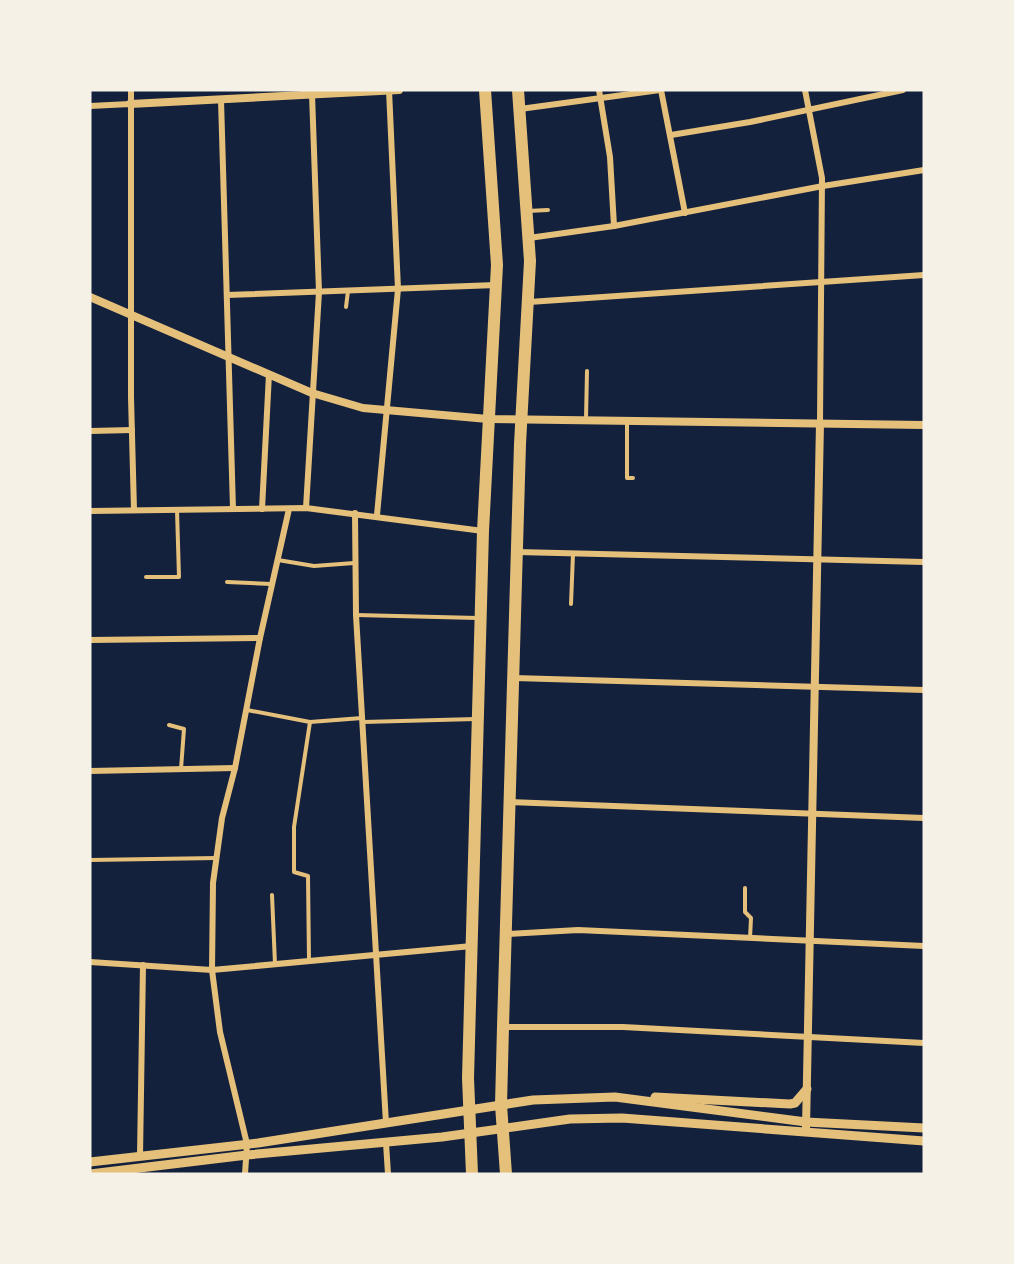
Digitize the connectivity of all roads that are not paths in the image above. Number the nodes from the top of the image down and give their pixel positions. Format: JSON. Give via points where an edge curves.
{"nodes":[{"id":1,"x":131,"y":90,"type":"edge"},
{"id":2,"x":389,"y":90,"type":"edge"},
{"id":3,"x":399,"y":90,"type":"edge"},
{"id":4,"x":485,"y":90,"type":"edge"},
{"id":5,"x":518,"y":90,"type":"edge"},
{"id":6,"x":599,"y":90,"type":"edge"},
{"id":7,"x":661,"y":90,"type":"edge"},
{"id":8,"x":805,"y":90,"type":"edge"},
{"id":9,"x":903,"y":90,"type":"edge"},
{"id":10,"x":302,"y":93,"type":"edge"},
{"id":11,"x":256,"y":94,"type":"edge"},
{"id":12,"x":312,"y":94,"type":"junction"},
{"id":13,"x":221,"y":100,"type":"junction"},
{"id":14,"x":600,"y":100,"type":"junction"},
{"id":15,"x":130,"y":104,"type":"junction"},
{"id":16,"x":90,"y":106,"type":"edge"},
{"id":17,"x":519,"y":109,"type":"junction"},
{"id":18,"x":809,"y":110,"type":"junction"},
{"id":19,"x":671,"y":135,"type":"junction"},
{"id":20,"x":924,"y":170,"type":"edge"},
{"id":21,"x":823,"y":186,"type":"junction"},
{"id":22,"x":526,"y":210,"type":"junction"},
{"id":23,"x":548,"y":210,"type":"dead end"},
{"id":24,"x":685,"y":213,"type":"junction"},
{"id":25,"x":614,"y":226,"type":"junction"},
{"id":26,"x":529,"y":238,"type":"junction"},
{"id":27,"x":924,"y":275,"type":"edge"},
{"id":28,"x":822,"y":282,"type":"junction"},
{"id":29,"x":497,"y":285,"type":"junction"},
{"id":30,"x":398,"y":289,"type":"junction"},
{"id":31,"x":348,"y":291,"type":"junction"},
{"id":32,"x":319,"y":292,"type":"junction"},
{"id":33,"x":227,"y":295,"type":"junction"},
{"id":34,"x":90,"y":297,"type":"edge"},
{"id":35,"x":529,"y":302,"type":"junction"},
{"id":36,"x":346,"y":307,"type":"dead end"},
{"id":37,"x":131,"y":315,"type":"junction"},
{"id":38,"x":229,"y":357,"type":"junction"},
{"id":39,"x":587,"y":371,"type":"dead end"},
{"id":40,"x":269,"y":374,"type":"junction"},
{"id":41,"x":312,"y":393,"type":"junction"},
{"id":42,"x":386,"y":411,"type":"junction"},
{"id":43,"x":488,"y":419,"type":"junction"},
{"id":44,"x":521,"y":419,"type":"junction"},
{"id":45,"x":586,"y":420,"type":"junction"},
{"id":46,"x":627,"y":421,"type":"junction"},
{"id":47,"x":820,"y":423,"type":"junction"},
{"id":48,"x":924,"y":425,"type":"edge"},
{"id":49,"x":132,"y":430,"type":"junction"},
{"id":50,"x":90,"y":431,"type":"edge"},
{"id":51,"x":633,"y":478,"type":"dead end"},
{"id":52,"x":306,"y":508,"type":"junction"},
{"id":53,"x":232,"y":509,"type":"junction"},
{"id":54,"x":262,"y":509,"type":"junction"},
{"id":55,"x":289,"y":509,"type":"junction"},
{"id":56,"x":134,"y":510,"type":"junction"},
{"id":57,"x":177,"y":510,"type":"junction"},
{"id":58,"x":90,"y":511,"type":"edge"},
{"id":59,"x":355,"y":513,"type":"junction"},
{"id":60,"x":377,"y":515,"type":"junction"},
{"id":61,"x":483,"y":531,"type":"junction"},
{"id":62,"x":517,"y":552,"type":"junction"},
{"id":63,"x":573,"y":554,"type":"junction"},
{"id":64,"x":278,"y":560,"type":"junction"},
{"id":65,"x":816,"y":560,"type":"junction"},
{"id":66,"x":924,"y":562,"type":"edge"},
{"id":67,"x":354,"y":563,"type":"junction"},
{"id":68,"x":146,"y":577,"type":"dead end"},
{"id":69,"x":227,"y":582,"type":"dead end"},
{"id":70,"x":272,"y":584,"type":"junction"},
{"id":71,"x":571,"y":604,"type":"dead end"},
{"id":72,"x":356,"y":615,"type":"junction"},
{"id":73,"x":481,"y":618,"type":"junction"},
{"id":74,"x":260,"y":638,"type":"junction"},
{"id":75,"x":90,"y":640,"type":"edge"},
{"id":76,"x":513,"y":678,"type":"junction"},
{"id":77,"x":814,"y":687,"type":"junction"},
{"id":78,"x":924,"y":690,"type":"edge"},
{"id":79,"x":246,"y":710,"type":"junction"},
{"id":80,"x":478,"y":719,"type":"junction"},
{"id":81,"x":362,"y":720,"type":"junction"},
{"id":82,"x":310,"y":722,"type":"junction"},
{"id":83,"x":169,"y":725,"type":"dead end"},
{"id":84,"x":235,"y":768,"type":"junction"},
{"id":85,"x":181,"y":769,"type":"junction"},
{"id":86,"x":90,"y":771,"type":"edge"},
{"id":87,"x":509,"y":802,"type":"junction"},
{"id":88,"x":812,"y":815,"type":"junction"},
{"id":89,"x":924,"y":818,"type":"edge"},
{"id":90,"x":216,"y":858,"type":"junction"},
{"id":91,"x":90,"y":860,"type":"edge"},
{"id":92,"x":745,"y":888,"type":"dead end"},
{"id":93,"x":272,"y":895,"type":"dead end"},
{"id":94,"x":505,"y":934,"type":"junction"},
{"id":95,"x":750,"y":938,"type":"junction"},
{"id":96,"x":810,"y":941,"type":"junction"},
{"id":97,"x":472,"y":946,"type":"junction"},
{"id":98,"x":924,"y":946,"type":"edge"},
{"id":99,"x":376,"y":953,"type":"junction"},
{"id":100,"x":309,"y":961,"type":"junction"},
{"id":101,"x":90,"y":962,"type":"edge"},
{"id":102,"x":275,"y":964,"type":"junction"},
{"id":103,"x":143,"y":965,"type":"junction"},
{"id":104,"x":212,"y":970,"type":"junction"},
{"id":105,"x":502,"y":1027,"type":"junction"},
{"id":106,"x":808,"y":1037,"type":"junction"},
{"id":107,"x":924,"y":1043,"type":"edge"},
{"id":108,"x":807,"y":1089,"type":"junction"},
{"id":109,"x":638,"y":1099,"type":"junction"},
{"id":110,"x":501,"y":1105,"type":"junction"},
{"id":111,"x":468,"y":1110,"type":"junction"},
{"id":112,"x":806,"y":1122,"type":"junction"},
{"id":113,"x":386,"y":1123,"type":"junction"},
{"id":114,"x":502,"y":1127,"type":"junction"},
{"id":115,"x":924,"y":1128,"type":"edge"},
{"id":116,"x":469,"y":1133,"type":"junction"},
{"id":117,"x":805,"y":1133,"type":"junction"},
{"id":118,"x":924,"y":1141,"type":"edge"},
{"id":119,"x":386,"y":1143,"type":"junction"},
{"id":120,"x":246,"y":1144,"type":"junction"},
{"id":121,"x":247,"y":1155,"type":"junction"},
{"id":122,"x":140,"y":1156,"type":"junction"},
{"id":123,"x":90,"y":1162,"type":"edge"},
{"id":124,"x":142,"y":1171,"type":"edge"},
{"id":125,"x":90,"y":1174,"type":"edge"},
{"id":126,"x":245,"y":1174,"type":"edge"},
{"id":127,"x":388,"y":1174,"type":"edge"},
{"id":128,"x":472,"y":1174,"type":"edge"},
{"id":129,"x":506,"y":1174,"type":"edge"}],
"edges":[{"from":1,"to":15,"type":"street"},
{"from":2,"to":3,"type":"street"},
{"from":2,"to":12,"type":"street"},
{"from":2,"to":30,"type":"street"},
{"from":4,"to":29,"type":"highway"},
{"from":5,"to":17,"type":"highway"},
{"from":6,"to":14,"type":"street"},
{"from":7,"to":14,"type":"street"},
{"from":7,"to":19,"type":"street"},
{"from":8,"to":18,"type":"street"},
{"from":9,"to":18,"type":"street"},
{"from":10,"to":11,"type":"street"},
{"from":10,"to":12,"type":"street"},
{"from":11,"to":13,"type":"street"},
{"from":12,"to":32,"type":"street"},
{"from":13,"to":15,"type":"street"},
{"from":13,"to":33,"type":"street"},
{"from":14,"to":17,"type":"street"},
{"from":14,"to":25,"type":"street","via":[[610,157]]},
{"from":15,"to":16,"type":"street"},
{"from":15,"to":37,"type":"street"},
{"from":17,"to":22,"type":"highway"},
{"from":18,"to":19,"type":"street"},
{"from":18,"to":21,"type":"street"},
{"from":19,"to":24,"type":"street"},
{"from":20,"to":21,"type":"street"},
{"from":21,"to":24,"type":"street"},
{"from":21,"to":28,"type":"street"},
{"from":22,"to":23,"type":"lane"},
{"from":22,"to":26,"type":"highway"},
{"from":24,"to":25,"type":"street"},
{"from":25,"to":26,"type":"street"},
{"from":26,"to":35,"type":"highway"},
{"from":27,"to":28,"type":"street"},
{"from":28,"to":35,"type":"street"},
{"from":28,"to":47,"type":"street"},
{"from":29,"to":30,"type":"street"},
{"from":29,"to":43,"type":"highway"},
{"from":30,"to":31,"type":"street"},
{"from":30,"to":42,"type":"street"},
{"from":31,"to":32,"type":"street"},
{"from":31,"to":36,"type":"lane"},
{"from":32,"to":33,"type":"street"},
{"from":32,"to":41,"type":"street"},
{"from":33,"to":38,"type":"street"},
{"from":34,"to":37,"type":"street"},
{"from":35,"to":44,"type":"highway"},
{"from":37,"to":38,"type":"street"},
{"from":37,"to":49,"type":"street"},
{"from":38,"to":40,"type":"street"},
{"from":38,"to":53,"type":"street"},
{"from":39,"to":45,"type":"lane"},
{"from":40,"to":41,"type":"street"},
{"from":40,"to":54,"type":"street"},
{"from":41,"to":42,"type":"street"},
{"from":41,"to":52,"type":"street"},
{"from":42,"to":43,"type":"street"},
{"from":42,"to":60,"type":"street"},
{"from":43,"to":44,"type":"street"},
{"from":43,"to":61,"type":"highway"},
{"from":44,"to":45,"type":"street"},
{"from":44,"to":62,"type":"highway"},
{"from":45,"to":46,"type":"street"},
{"from":46,"to":47,"type":"street"},
{"from":46,"to":51,"type":"lane","via":[[627,478]]},
{"from":47,"to":48,"type":"street"},
{"from":47,"to":65,"type":"street"},
{"from":49,"to":50,"type":"street"},
{"from":49,"to":56,"type":"street"},
{"from":52,"to":55,"type":"street"},
{"from":52,"to":59,"type":"street"},
{"from":53,"to":54,"type":"street"},
{"from":53,"to":57,"type":"street"},
{"from":54,"to":55,"type":"street"},
{"from":55,"to":64,"type":"street"},
{"from":56,"to":57,"type":"street"},
{"from":56,"to":58,"type":"street"},
{"from":57,"to":68,"type":"lane","via":[[179,577]]},
{"from":59,"to":60,"type":"street"},
{"from":59,"to":67,"type":"street"},
{"from":60,"to":61,"type":"street"},
{"from":61,"to":73,"type":"highway"},
{"from":62,"to":63,"type":"street"},
{"from":62,"to":76,"type":"highway"},
{"from":63,"to":65,"type":"street"},
{"from":63,"to":71,"type":"lane"},
{"from":64,"to":67,"type":"lane","via":[[314,566]]},
{"from":64,"to":70,"type":"street"},
{"from":65,"to":66,"type":"street"},
{"from":65,"to":77,"type":"street"},
{"from":67,"to":72,"type":"street"},
{"from":69,"to":70,"type":"lane"},
{"from":70,"to":74,"type":"street"},
{"from":72,"to":73,"type":"lane"},
{"from":72,"to":81,"type":"street"},
{"from":73,"to":80,"type":"highway"},
{"from":74,"to":75,"type":"street"},
{"from":74,"to":79,"type":"street"},
{"from":76,"to":77,"type":"street"},
{"from":76,"to":87,"type":"highway"},
{"from":77,"to":78,"type":"street"},
{"from":77,"to":88,"type":"street"},
{"from":79,"to":82,"type":"lane"},
{"from":79,"to":84,"type":"street"},
{"from":80,"to":81,"type":"lane"},
{"from":80,"to":97,"type":"highway"},
{"from":81,"to":82,"type":"lane"},
{"from":81,"to":99,"type":"street"},
{"from":82,"to":100,"type":"lane","via":[[294,829],[294,872],[308,876]]},
{"from":83,"to":85,"type":"lane","via":[[184,729]]},
{"from":84,"to":85,"type":"street"},
{"from":84,"to":90,"type":"street"},
{"from":85,"to":86,"type":"street"},
{"from":87,"to":88,"type":"street"},
{"from":87,"to":94,"type":"highway"},
{"from":88,"to":89,"type":"street"},
{"from":88,"to":96,"type":"street"},
{"from":90,"to":91,"type":"lane"},
{"from":90,"to":104,"type":"street"},
{"from":92,"to":95,"type":"lane"},
{"from":93,"to":102,"type":"lane"},
{"from":94,"to":95,"type":"street","via":[[578,930]]},
{"from":94,"to":105,"type":"highway"},
{"from":95,"to":96,"type":"street"},
{"from":96,"to":98,"type":"street"},
{"from":96,"to":106,"type":"street"},
{"from":97,"to":99,"type":"street"},
{"from":97,"to":111,"type":"highway"},
{"from":99,"to":100,"type":"street"},
{"from":99,"to":113,"type":"street"},
{"from":100,"to":102,"type":"street"},
{"from":101,"to":103,"type":"street"},
{"from":102,"to":104,"type":"street"},
{"from":103,"to":104,"type":"street"},
{"from":103,"to":122,"type":"street"},
{"from":104,"to":120,"type":"street","via":[[220,1032]]},
{"from":105,"to":106,"type":"street","via":[[623,1027]]},
{"from":105,"to":110,"type":"highway"},
{"from":106,"to":107,"type":"street"},
{"from":106,"to":108,"type":"street"},
{"from":108,"to":109,"type":"main road","via":[[790,1104],[670,1096]]},
{"from":108,"to":112,"type":"street"},
{"from":109,"to":110,"type":"main road","via":[[567,1098]]},
{"from":109,"to":112,"type":"main road"},
{"from":110,"to":111,"type":"main road"},
{"from":110,"to":114,"type":"highway"},
{"from":111,"to":113,"type":"main road"},
{"from":111,"to":116,"type":"highway"},
{"from":112,"to":115,"type":"main road"},
{"from":112,"to":117,"type":"street"},
{"from":113,"to":120,"type":"main road"},
{"from":114,"to":116,"type":"main road"},
{"from":114,"to":117,"type":"main road","via":[[622,1118]]},
{"from":114,"to":129,"type":"highway"},
{"from":116,"to":119,"type":"main road"},
{"from":116,"to":128,"type":"highway"},
{"from":117,"to":118,"type":"main road"},
{"from":119,"to":121,"type":"main road"},
{"from":119,"to":127,"type":"street"},
{"from":120,"to":121,"type":"street"},
{"from":120,"to":122,"type":"main road"},
{"from":121,"to":124,"type":"main road"},
{"from":121,"to":126,"type":"street"},
{"from":122,"to":123,"type":"main road"},
{"from":124,"to":125,"type":"main road"}]}
